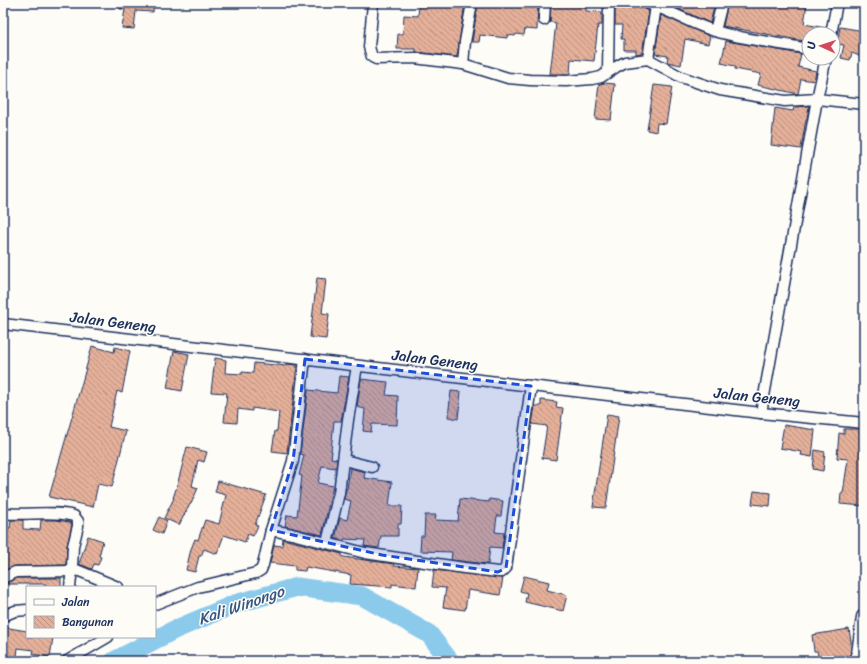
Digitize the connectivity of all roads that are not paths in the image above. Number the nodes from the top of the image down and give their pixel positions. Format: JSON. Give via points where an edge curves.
{"nodes":[{"id":1,"x":373,"y":3,"type":"edge"},
{"id":2,"x":472,"y":3,"type":"edge"},
{"id":3,"x":545,"y":3,"type":"edge"},
{"id":4,"x":609,"y":3,"type":"edge"},
{"id":5,"x":722,"y":3,"type":"edge"},
{"id":6,"x":837,"y":3,"type":"edge"},
{"id":7,"x":651,"y":5,"type":"edge"},
{"id":8,"x":544,"y":20,"type":"dead end"},
{"id":9,"x":833,"y":26,"type":"edge"},
{"id":10,"x":715,"y":31,"type":"junction"},
{"id":11,"x":801,"y":48,"type":"edge"},
{"id":12,"x":648,"y":59,"type":"junction"},
{"id":13,"x":463,"y":64,"type":"junction"},
{"id":14,"x":824,"y":66,"type":"edge"},
{"id":15,"x":608,"y":72,"type":"junction"},
{"id":16,"x":817,"y":99,"type":"junction"},
{"id":17,"x":864,"y":104,"type":"edge"},
{"id":18,"x":3,"y":324,"type":"edge"},
{"id":19,"x":305,"y":359,"type":"junction"},
{"id":20,"x":357,"y":366,"type":"junction"},
{"id":21,"x":531,"y":386,"type":"junction"},
{"id":22,"x":761,"y":413,"type":"junction"},
{"id":23,"x":864,"y":423,"type":"edge"},
{"id":24,"x":344,"y":460,"type":"junction"},
{"id":25,"x":372,"y":466,"type":"dead end"},
{"id":26,"x":3,"y":513,"type":"edge"},
{"id":27,"x":271,"y":530,"type":"junction"},
{"id":28,"x":327,"y":543,"type":"junction"},
{"id":29,"x":72,"y":570,"type":"junction"},
{"id":30,"x":3,"y":578,"type":"edge"},
{"id":31,"x":70,"y":586,"type":"edge"},
{"id":32,"x":115,"y":586,"type":"edge"},
{"id":33,"x":156,"y":604,"type":"edge"},
{"id":34,"x":26,"y":610,"type":"edge"},
{"id":35,"x":3,"y":616,"type":"edge"},
{"id":36,"x":864,"y":617,"type":"edge"},
{"id":37,"x":106,"y":638,"type":"edge"},
{"id":38,"x":860,"y":657,"type":"edge"},
{"id":39,"x":67,"y":661,"type":"edge"}],
"edges":[{"from":1,"to":13,"type":"street","via":[[370,47],[372,57],[414,58]]},
{"from":2,"to":13,"type":"street"},
{"from":3,"to":8,"type":"street"},
{"from":4,"to":15,"type":"street"},
{"from":5,"to":10,"type":"street"},
{"from":6,"to":9,"type":"street"},
{"from":7,"to":10,"type":"street"},
{"from":7,"to":12,"type":"street"},
{"from":10,"to":11,"type":"street"},
{"from":12,"to":15,"type":"street","via":[[625,62]]},
{"from":12,"to":16,"type":"street","via":[[681,77],[720,90],[785,101]]},
{"from":13,"to":15,"type":"street","via":[[508,78],[530,80],[592,79]]},
{"from":14,"to":16,"type":"street"},
{"from":16,"to":17,"type":"street"},
{"from":16,"to":22,"type":"street"},
{"from":18,"to":19,"type":"street","name":"Jalan Geneng"},
{"from":19,"to":20,"type":"street","name":"Jalan Geneng"},
{"from":19,"to":27,"type":"street","via":[[295,447]]},
{"from":20,"to":21,"type":"street","name":"Jalan Geneng"},
{"from":20,"to":24,"type":"street"},
{"from":21,"to":22,"type":"street","name":"Jalan Geneng"},
{"from":21,"to":28,"type":"street","via":[[506,568],[502,572],[370,554]]},
{"from":22,"to":23,"type":"street","name":"Jalan Geneng"},
{"from":24,"to":25,"type":"street"},
{"from":24,"to":28,"type":"street"},
{"from":26,"to":29,"type":"street","via":[[74,516],[78,526],[73,546]]},
{"from":27,"to":28,"type":"street"},
{"from":27,"to":33,"type":"street","via":[[261,570],[198,587]]},
{"from":29,"to":30,"type":"street","via":[[15,572]]},
{"from":29,"to":31,"type":"street"},
{"from":29,"to":32,"type":"street"},
{"from":34,"to":35,"type":"street"},
{"from":36,"to":38,"type":"main road"},
{"from":37,"to":39,"type":"street"}]}
